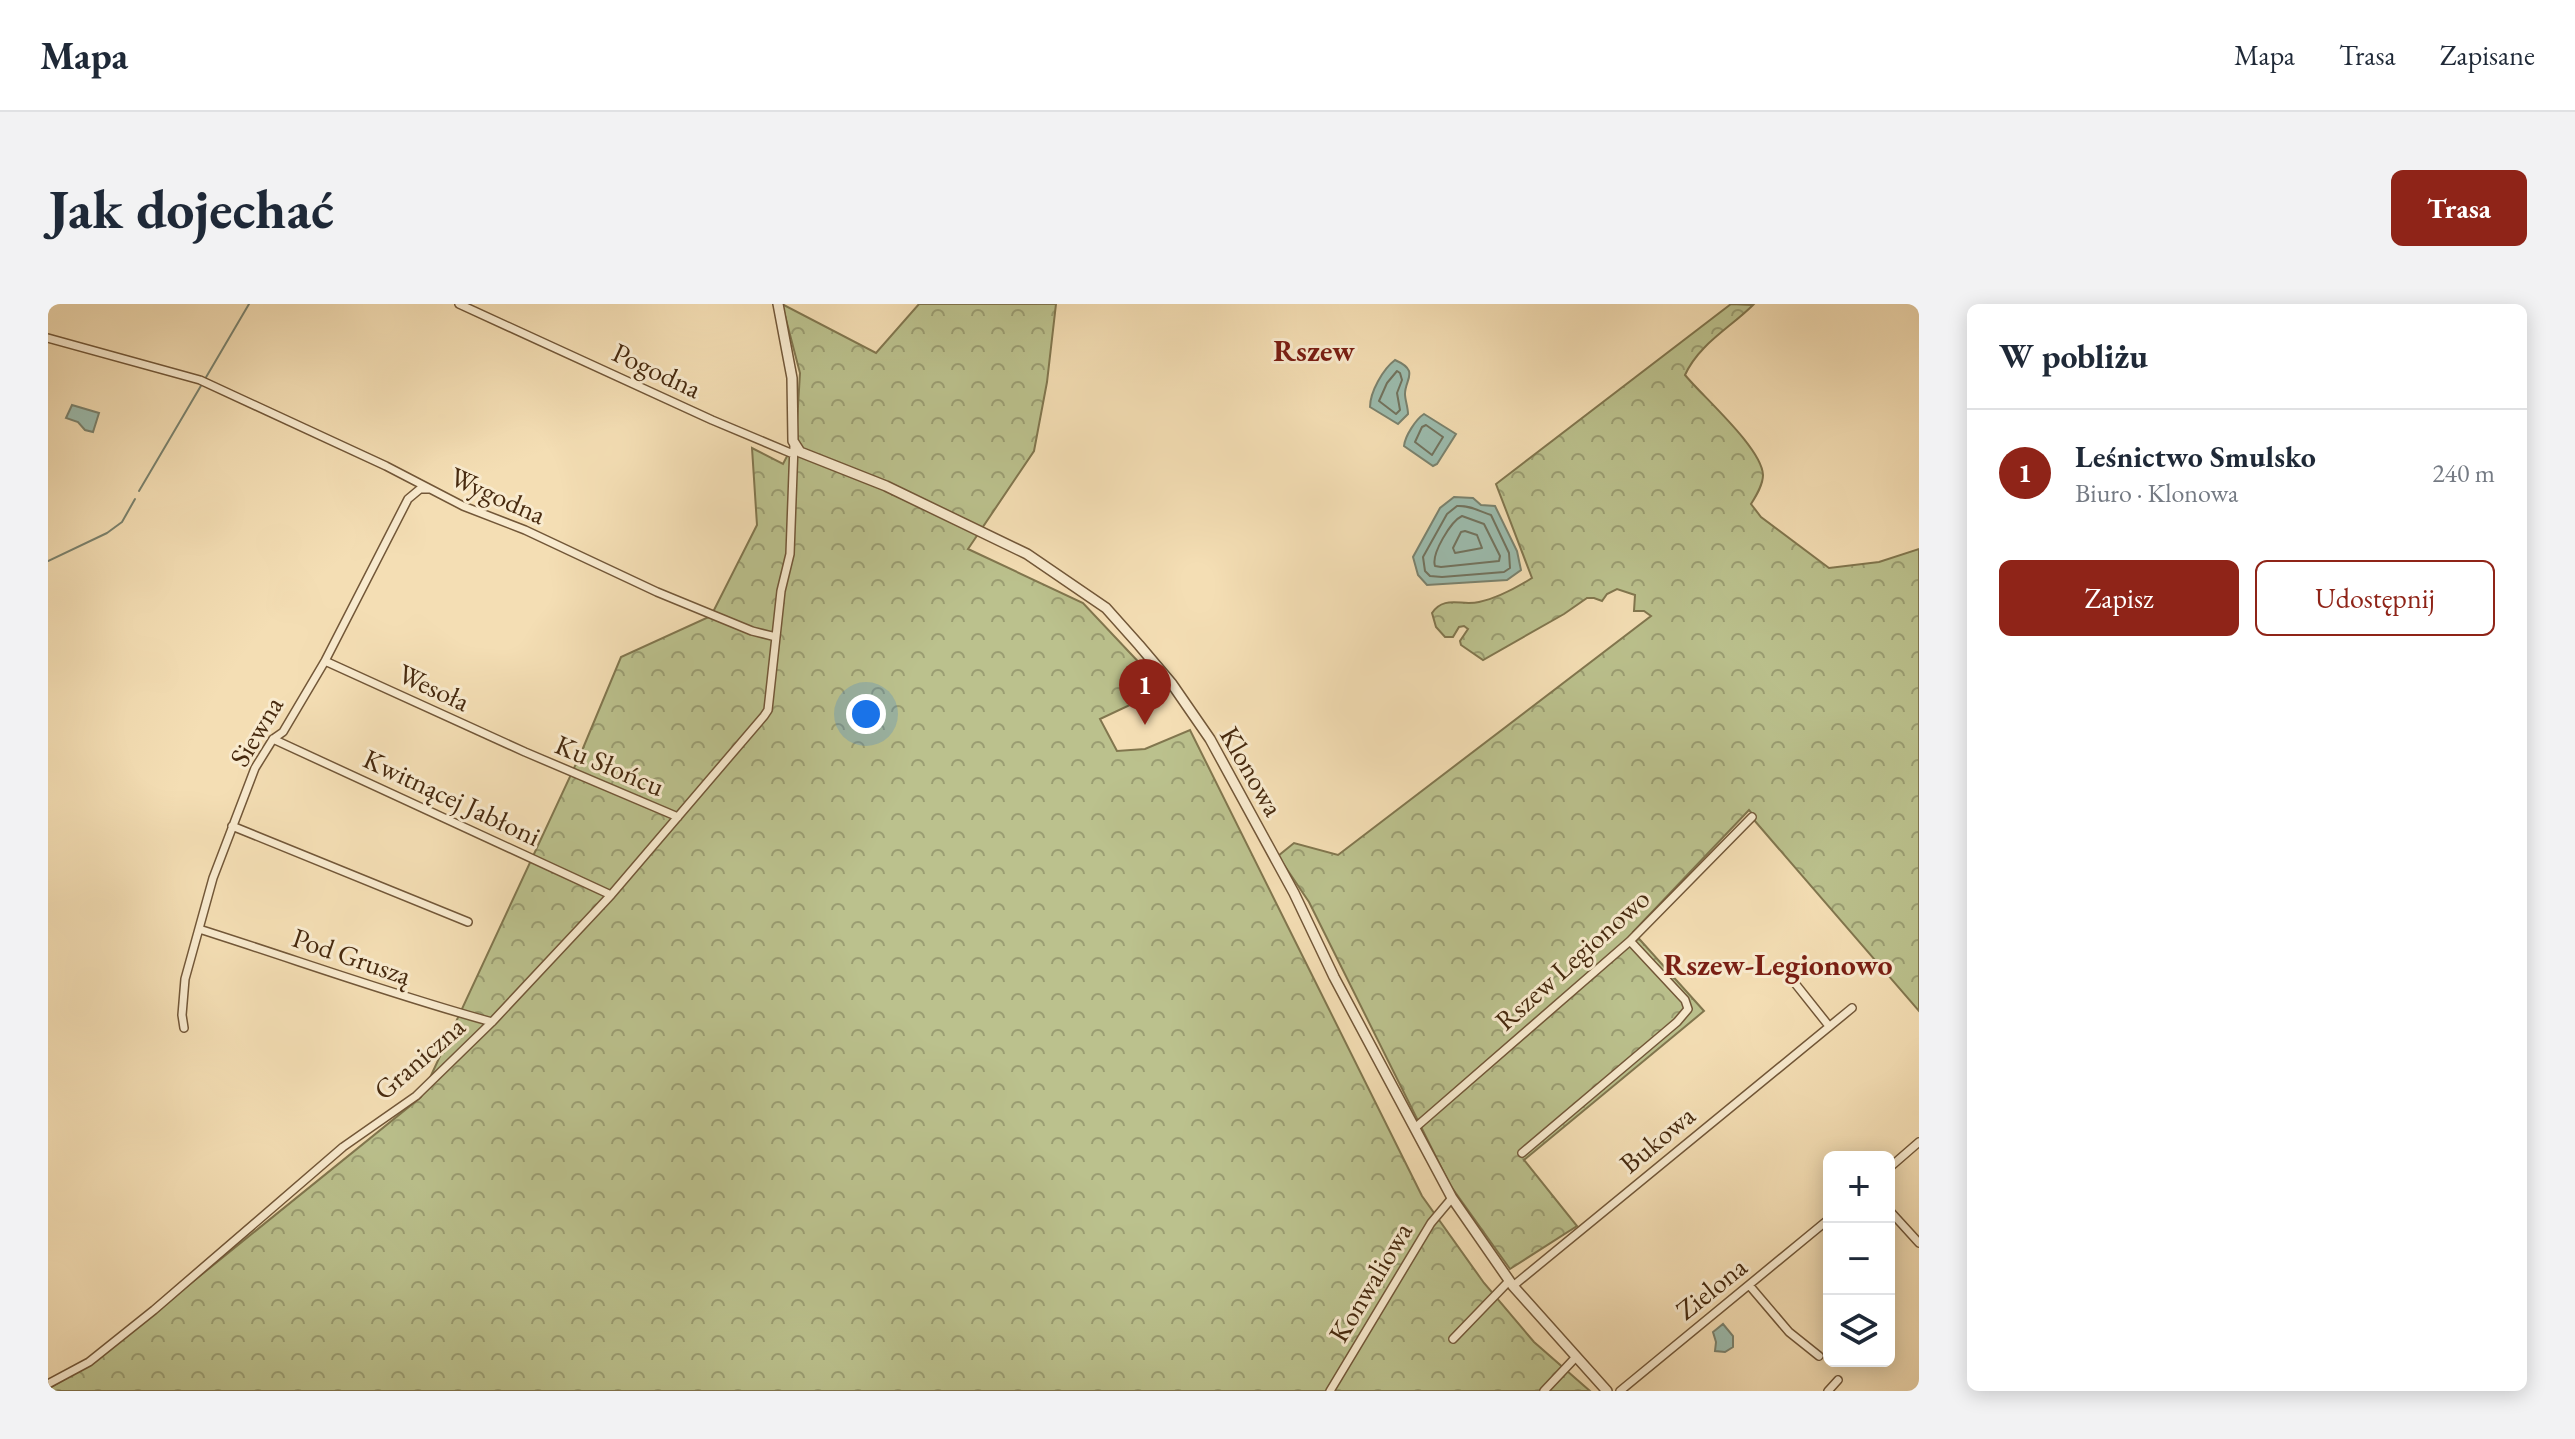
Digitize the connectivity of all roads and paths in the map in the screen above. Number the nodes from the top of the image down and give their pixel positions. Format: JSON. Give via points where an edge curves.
{"nodes":[{"id":1,"x":459,"y":304,"type":"edge"},
{"id":2,"x":778,"y":304,"type":"edge"},
{"id":3,"x":48,"y":338,"type":"edge"},
{"id":4,"x":794,"y":449,"type":"junction"},
{"id":5,"x":430,"y":489,"type":"junction"},
{"id":6,"x":776,"y":637,"type":"junction"},
{"id":7,"x":325,"y":661,"type":"junction"},
{"id":8,"x":273,"y":739,"type":"junction"},
{"id":9,"x":525,"y":752,"type":"joint"},
{"id":10,"x":678,"y":817,"type":"junction"},
{"id":11,"x":1752,"y":817,"type":"dead end"},
{"id":12,"x":232,"y":826,"type":"junction"},
{"id":13,"x":611,"y":895,"type":"junction"},
{"id":14,"x":468,"y":922,"type":"dead end"},
{"id":15,"x":199,"y":929,"type":"junction"},
{"id":16,"x":1630,"y":941,"type":"junction"},
{"id":17,"x":1790,"y":977,"type":"dead end"},
{"id":18,"x":1852,"y":1008,"type":"dead end"},
{"id":19,"x":492,"y":1022,"type":"junction"},
{"id":20,"x":1829,"y":1026,"type":"junction"},
{"id":21,"x":184,"y":1028,"type":"dead end"},
{"id":22,"x":1416,"y":1127,"type":"junction"},
{"id":23,"x":1919,"y":1142,"type":"edge"},
{"id":24,"x":1522,"y":1153,"type":"dead end"},
{"id":25,"x":1895,"y":1163,"type":"edge"},
{"id":26,"x":1452,"y":1198,"type":"junction"},
{"id":27,"x":1895,"y":1217,"type":"edge"},
{"id":28,"x":1824,"y":1223,"type":"edge"},
{"id":29,"x":1919,"y":1243,"type":"edge"},
{"id":30,"x":1511,"y":1283,"type":"junction"},
{"id":31,"x":1749,"y":1285,"type":"junction"},
{"id":32,"x":1453,"y":1339,"type":"dead end"},
{"id":33,"x":1819,"y":1356,"type":"dead end"},
{"id":34,"x":1576,"y":1357,"type":"junction"},
{"id":35,"x":1838,"y":1380,"type":"dead end"},
{"id":36,"x":48,"y":1384,"type":"edge"},
{"id":37,"x":1330,"y":1391,"type":"edge"},
{"id":38,"x":1544,"y":1391,"type":"edge"},
{"id":39,"x":1607,"y":1391,"type":"edge"},
{"id":40,"x":1620,"y":1391,"type":"edge"},
{"id":41,"x":1828,"y":1391,"type":"edge"}],
"edges":[{"from":1,"to":4,"type":"street","name":"Pogodna","via":[[712,420]]},
{"from":2,"to":4,"type":"street","via":[[792,378]]},
{"from":3,"to":5,"type":"street","name":"Wygodna","via":[[204,382]]},
{"from":4,"to":6,"type":"street","via":[[790,554]]},
{"from":4,"to":22,"type":"street","name":"Klonowa","via":[[1004,541],[1094,598],[1123,626],[1210,739]]},
{"from":5,"to":6,"type":"street","name":"Wygodna","via":[[657,592]]},
{"from":5,"to":7,"type":"street","name":"Siewna","via":[[420,489],[408,499]]},
{"from":6,"to":10,"type":"street","name":"Graniczna","via":[[768,710]]},
{"from":7,"to":8,"type":"street","name":"Siewna","via":[[283,732]]},
{"from":7,"to":9,"type":"street","name":"Wesoła"},
{"from":8,"to":12,"type":"street","name":"Siewna"},
{"from":8,"to":13,"type":"street","name":"Kwitnącej Jabłoni"},
{"from":9,"to":10,"type":"street","name":"Ku Słońcu"},
{"from":10,"to":13,"type":"street","name":"Graniczna"},
{"from":11,"to":16,"type":"street","name":"Rszew Legionowo"},
{"from":12,"to":14,"type":"street"},
{"from":12,"to":15,"type":"street","name":"Siewna"},
{"from":13,"to":19,"type":"street","name":"Graniczna"},
{"from":15,"to":19,"type":"street","name":"Pod Gruszą"},
{"from":15,"to":21,"type":"street","name":"Siewna","via":[[185,979]]},
{"from":16,"to":22,"type":"street","name":"Rszew Legionowo"},
{"from":16,"to":24,"type":"street","via":[[1688,1009]]},
{"from":17,"to":20,"type":"street"},
{"from":18,"to":20,"type":"street","name":"Bukowa"},
{"from":19,"to":36,"type":"street","name":"Graniczna","via":[[416,1096],[343,1147],[89,1362]]},
{"from":20,"to":30,"type":"street","name":"Bukowa"},
{"from":22,"to":26,"type":"street","name":"Klonowa"},
{"from":23,"to":25,"type":"street"},
{"from":26,"to":30,"type":"street","name":"Klonowa"},
{"from":26,"to":37,"type":"street","name":"Konwaliowa","via":[[1431,1223]]},
{"from":27,"to":29,"type":"street"},
{"from":28,"to":31,"type":"street","name":"Zielona"},
{"from":30,"to":32,"type":"street"},
{"from":30,"to":34,"type":"street","name":"Klonowa"},
{"from":31,"to":33,"type":"street","via":[[1789,1332]]},
{"from":31,"to":40,"type":"street","name":"Zielona"},
{"from":34,"to":38,"type":"street"},
{"from":34,"to":39,"type":"street","name":"Klonowa"},
{"from":35,"to":41,"type":"street"}]}
